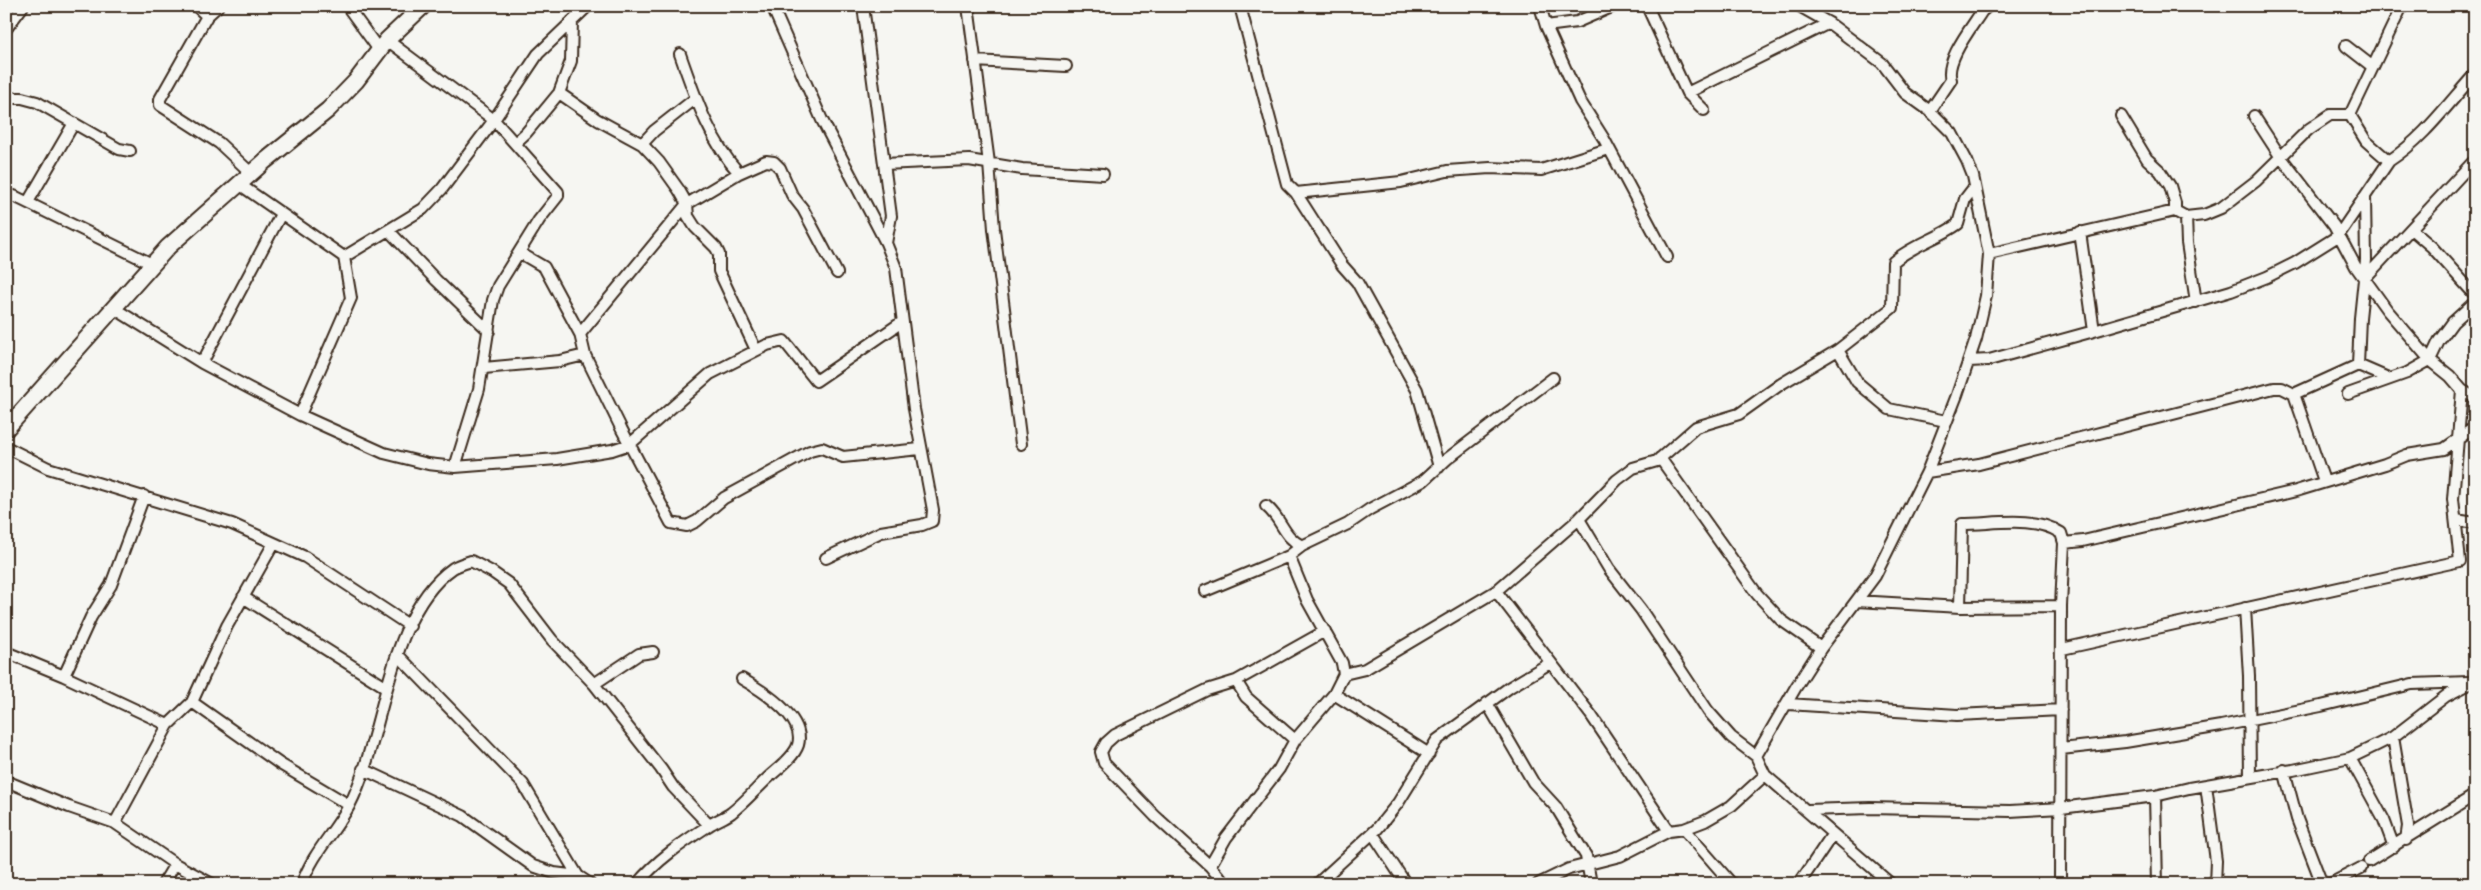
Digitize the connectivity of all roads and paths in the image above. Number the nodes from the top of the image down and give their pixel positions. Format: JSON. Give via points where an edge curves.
{"nodes":[{"id":1,"x":23,"y":6,"type":"edge"},
{"id":2,"x":196,"y":6,"type":"edge"},
{"id":3,"x":218,"y":6,"type":"edge"},
{"id":4,"x":347,"y":6,"type":"edge"},
{"id":5,"x":423,"y":6,"type":"edge"},
{"id":6,"x":588,"y":6,"type":"edge"},
{"id":7,"x":772,"y":6,"type":"edge"},
{"id":8,"x":863,"y":6,"type":"edge"},
{"id":9,"x":968,"y":6,"type":"edge"},
{"id":10,"x":1240,"y":6,"type":"edge"},
{"id":11,"x":1540,"y":6,"type":"edge"},
{"id":12,"x":1614,"y":6,"type":"edge"},
{"id":13,"x":1647,"y":6,"type":"edge"},
{"id":14,"x":1799,"y":6,"type":"edge"},
{"id":15,"x":1988,"y":6,"type":"edge"},
{"id":16,"x":2402,"y":6,"type":"edge"},
{"id":17,"x":207,"y":16,"type":"junction"},
{"id":18,"x":572,"y":21,"type":"junction"},
{"id":19,"x":1830,"y":24,"type":"junction"},
{"id":20,"x":1546,"y":26,"type":"junction"},
{"id":21,"x":6,"y":29,"type":"edge"},
{"id":22,"x":383,"y":45,"type":"junction"},
{"id":23,"x":2346,"y":46,"type":"dead end"},
{"id":24,"x":680,"y":54,"type":"dead end"},
{"id":25,"x":975,"y":62,"type":"junction"},
{"id":26,"x":1066,"y":66,"type":"dead end"},
{"id":27,"x":2373,"y":67,"type":"junction"},
{"id":28,"x":2475,"y":74,"type":"edge"},
{"id":29,"x":559,"y":93,"type":"junction"},
{"id":30,"x":1687,"y":93,"type":"junction"},
{"id":31,"x":6,"y":98,"type":"edge"},
{"id":32,"x":696,"y":98,"type":"junction"},
{"id":33,"x":1704,"y":110,"type":"dead end"},
{"id":34,"x":1930,"y":111,"type":"junction"},
{"id":35,"x":2350,"y":115,"type":"junction"},
{"id":36,"x":2121,"y":116,"type":"dead end"},
{"id":37,"x":2254,"y":116,"type":"dead end"},
{"id":38,"x":494,"y":120,"type":"junction"},
{"id":39,"x":74,"y":123,"type":"junction"},
{"id":40,"x":515,"y":143,"type":"junction"},
{"id":41,"x":642,"y":144,"type":"junction"},
{"id":42,"x":1608,"y":149,"type":"junction"},
{"id":43,"x":130,"y":151,"type":"dead end"},
{"id":44,"x":2280,"y":156,"type":"junction"},
{"id":45,"x":2389,"y":161,"type":"junction"},
{"id":46,"x":989,"y":163,"type":"junction"},
{"id":47,"x":2472,"y":163,"type":"dead end"},
{"id":48,"x":884,"y":164,"type":"junction"},
{"id":49,"x":251,"y":173,"type":"junction"},
{"id":50,"x":739,"y":173,"type":"junction"},
{"id":51,"x":1102,"y":174,"type":"dead end"},
{"id":52,"x":239,"y":184,"type":"junction"},
{"id":53,"x":1975,"y":186,"type":"junction"},
{"id":54,"x":1296,"y":193,"type":"junction"},
{"id":55,"x":2365,"y":197,"type":"junction"},
{"id":56,"x":6,"y":198,"type":"edge"},
{"id":57,"x":28,"y":202,"type":"junction"},
{"id":58,"x":687,"y":204,"type":"junction"},
{"id":59,"x":2175,"y":211,"type":"junction"},
{"id":60,"x":281,"y":214,"type":"junction"},
{"id":61,"x":2186,"y":217,"type":"junction"},
{"id":62,"x":2411,"y":229,"type":"junction"},
{"id":63,"x":389,"y":231,"type":"junction"},
{"id":64,"x":2080,"y":232,"type":"junction"},
{"id":65,"x":2338,"y":236,"type":"junction"},
{"id":66,"x":886,"y":243,"type":"junction"},
{"id":67,"x":520,"y":253,"type":"junction"},
{"id":68,"x":1989,"y":254,"type":"junction"},
{"id":69,"x":344,"y":257,"type":"junction"},
{"id":70,"x":1667,"y":257,"type":"dead end"},
{"id":71,"x":152,"y":264,"type":"junction"},
{"id":72,"x":837,"y":273,"type":"dead end"},
{"id":73,"x":2365,"y":278,"type":"junction"},
{"id":74,"x":2475,"y":295,"type":"edge"},
{"id":75,"x":2196,"y":302,"type":"junction"},
{"id":76,"x":2475,"y":302,"type":"edge"},
{"id":77,"x":112,"y":307,"type":"junction"},
{"id":78,"x":902,"y":322,"type":"junction"},
{"id":79,"x":489,"y":331,"type":"junction"},
{"id":80,"x":2094,"y":331,"type":"junction"},
{"id":81,"x":580,"y":334,"type":"junction"},
{"id":82,"x":756,"y":350,"type":"junction"},
{"id":83,"x":1838,"y":350,"type":"junction"},
{"id":84,"x":585,"y":355,"type":"junction"},
{"id":85,"x":1969,"y":360,"type":"junction"},
{"id":86,"x":2430,"y":360,"type":"junction"},
{"id":87,"x":202,"y":364,"type":"junction"},
{"id":88,"x":2358,"y":365,"type":"junction"},
{"id":89,"x":484,"y":368,"type":"junction"},
{"id":90,"x":1553,"y":378,"type":"dead end"},
{"id":91,"x":2388,"y":378,"type":"junction"},
{"id":92,"x":2462,"y":390,"type":"junction"},
{"id":93,"x":2294,"y":394,"type":"junction"},
{"id":94,"x":2348,"y":394,"type":"dead end"},
{"id":95,"x":2475,"y":398,"type":"edge"},
{"id":96,"x":300,"y":415,"type":"junction"},
{"id":97,"x":1946,"y":420,"type":"junction"},
{"id":98,"x":2475,"y":428,"type":"edge"},
{"id":99,"x":6,"y":430,"type":"edge"},
{"id":100,"x":2458,"y":441,"type":"junction"},
{"id":101,"x":630,"y":444,"type":"junction"},
{"id":102,"x":1021,"y":444,"type":"dead end"},
{"id":103,"x":6,"y":447,"type":"edge"},
{"id":104,"x":920,"y":449,"type":"junction"},
{"id":105,"x":1660,"y":458,"type":"junction"},
{"id":106,"x":455,"y":467,"type":"junction"},
{"id":107,"x":1439,"y":468,"type":"junction"},
{"id":108,"x":1927,"y":472,"type":"junction"},
{"id":109,"x":2324,"y":481,"type":"junction"},
{"id":110,"x":144,"y":496,"type":"junction"},
{"id":111,"x":1266,"y":506,"type":"dead end"},
{"id":112,"x":1580,"y":519,"type":"junction"},
{"id":113,"x":2456,"y":520,"type":"junction"},
{"id":114,"x":2475,"y":523,"type":"edge"},
{"id":115,"x":274,"y":543,"type":"junction"},
{"id":116,"x":2064,"y":543,"type":"junction"},
{"id":117,"x":1302,"y":546,"type":"junction"},
{"id":118,"x":1289,"y":556,"type":"junction"},
{"id":119,"x":826,"y":558,"type":"dead end"},
{"id":120,"x":1205,"y":591,"type":"dead end"},
{"id":121,"x":1496,"y":591,"type":"junction"},
{"id":122,"x":243,"y":597,"type":"junction"},
{"id":123,"x":1857,"y":601,"type":"junction"},
{"id":124,"x":2061,"y":606,"type":"junction"},
{"id":125,"x":1960,"y":607,"type":"junction"},
{"id":126,"x":2245,"y":608,"type":"junction"},
{"id":127,"x":410,"y":626,"type":"junction"},
{"id":128,"x":1325,"y":632,"type":"junction"},
{"id":129,"x":1821,"y":648,"type":"junction"},
{"id":130,"x":2062,"y":649,"type":"junction"},
{"id":131,"x":6,"y":652,"type":"edge"},
{"id":132,"x":653,"y":652,"type":"dead end"},
{"id":133,"x":397,"y":654,"type":"junction"},
{"id":134,"x":1550,"y":663,"type":"junction"},
{"id":135,"x":1344,"y":674,"type":"junction"},
{"id":136,"x":64,"y":676,"type":"junction"},
{"id":137,"x":742,"y":679,"type":"dead end"},
{"id":138,"x":2473,"y":681,"type":"edge"},
{"id":139,"x":1236,"y":682,"type":"junction"},
{"id":140,"x":594,"y":684,"type":"junction"},
{"id":141,"x":387,"y":688,"type":"junction"},
{"id":142,"x":1334,"y":694,"type":"junction"},
{"id":143,"x":192,"y":702,"type":"junction"},
{"id":144,"x":1487,"y":703,"type":"junction"},
{"id":145,"x":1788,"y":704,"type":"junction"},
{"id":146,"x":2061,"y":710,"type":"junction"},
{"id":147,"x":2250,"y":720,"type":"junction"},
{"id":148,"x":168,"y":725,"type":"junction"},
{"id":149,"x":2393,"y":737,"type":"junction"},
{"id":150,"x":1295,"y":740,"type":"junction"},
{"id":151,"x":2061,"y":749,"type":"junction"},
{"id":152,"x":1429,"y":754,"type":"junction"},
{"id":153,"x":1756,"y":756,"type":"junction"},
{"id":154,"x":2350,"y":758,"type":"junction"},
{"id":155,"x":363,"y":768,"type":"junction"},
{"id":156,"x":2284,"y":770,"type":"junction"},
{"id":157,"x":1765,"y":775,"type":"junction"},
{"id":158,"x":2250,"y":777,"type":"junction"},
{"id":159,"x":6,"y":781,"type":"edge"},
{"id":160,"x":2206,"y":785,"type":"junction"},
{"id":161,"x":2475,"y":795,"type":"edge"},
{"id":162,"x":2155,"y":796,"type":"junction"},
{"id":163,"x":349,"y":805,"type":"junction"},
{"id":164,"x":2061,"y":808,"type":"junction"},
{"id":165,"x":1808,"y":810,"type":"junction"},
{"id":166,"x":115,"y":823,"type":"junction"},
{"id":167,"x":709,"y":825,"type":"junction"},
{"id":168,"x":1684,"y":829,"type":"junction"},
{"id":169,"x":1669,"y":831,"type":"junction"},
{"id":170,"x":1372,"y":834,"type":"junction"},
{"id":171,"x":1832,"y":835,"type":"junction"},
{"id":172,"x":2406,"y":840,"type":"junction"},
{"id":173,"x":2394,"y":847,"type":"junction"},
{"id":174,"x":175,"y":864,"type":"junction"},
{"id":175,"x":1587,"y":864,"type":"junction"},
{"id":176,"x":1210,"y":866,"type":"junction"},
{"id":177,"x":578,"y":876,"type":"junction"},
{"id":178,"x":163,"y":884,"type":"edge"},
{"id":179,"x":212,"y":884,"type":"edge"},
{"id":180,"x":302,"y":884,"type":"edge"},
{"id":181,"x":590,"y":884,"type":"edge"},
{"id":182,"x":637,"y":884,"type":"edge"},
{"id":183,"x":1225,"y":884,"type":"edge"},
{"id":184,"x":1317,"y":884,"type":"edge"},
{"id":185,"x":1406,"y":884,"type":"edge"},
{"id":186,"x":1538,"y":884,"type":"edge"},
{"id":187,"x":1591,"y":884,"type":"edge"},
{"id":188,"x":1732,"y":884,"type":"edge"},
{"id":189,"x":1799,"y":884,"type":"edge"},
{"id":190,"x":1891,"y":884,"type":"edge"},
{"id":191,"x":2060,"y":884,"type":"edge"},
{"id":192,"x":2157,"y":884,"type":"edge"},
{"id":193,"x":2215,"y":884,"type":"edge"},
{"id":194,"x":2322,"y":884,"type":"edge"},
{"id":195,"x":2330,"y":884,"type":"edge"}],
"edges":[{"from":1,"to":21,"type":"street"},
{"from":2,"to":17,"type":"street"},
{"from":3,"to":17,"type":"street"},
{"from":4,"to":22,"type":"street"},
{"from":5,"to":22,"type":"street"},
{"from":6,"to":18,"type":"street"},
{"from":7,"to":66,"type":"street","via":[[822,120]]},
{"from":8,"to":48,"type":"street"},
{"from":9,"to":25,"type":"street"},
{"from":10,"to":54,"type":"street","via":[[1287,184]]},
{"from":11,"to":20,"type":"street"},
{"from":12,"to":20,"type":"street","via":[[1576,22]]},
{"from":13,"to":30,"type":"street"},
{"from":14,"to":19,"type":"street"},
{"from":15,"to":34,"type":"street","via":[[1953,57],[1949,74],[1951,80]]},
{"from":16,"to":27,"type":"street"},
{"from":17,"to":49,"type":"street","via":[[160,99],[160,105],[219,143]]},
{"from":18,"to":29,"type":"street","via":[[570,62]]},
{"from":18,"to":38,"type":"street","via":[[538,54]]},
{"from":19,"to":30,"type":"street"},
{"from":19,"to":34,"type":"street","via":[[1882,63],[1905,93]]},
{"from":20,"to":42,"type":"street","via":[[1580,101]]},
{"from":22,"to":38,"type":"street"},
{"from":22,"to":49,"type":"street","via":[[356,81],[328,110]]},
{"from":23,"to":27,"type":"street"},
{"from":24,"to":32,"type":"street"},
{"from":25,"to":26,"type":"street"},
{"from":25,"to":46,"type":"street"},
{"from":27,"to":35,"type":"street"},
{"from":28,"to":45,"type":"street","via":[[2446,110]]},
{"from":29,"to":40,"type":"street"},
{"from":29,"to":41,"type":"street","via":[[598,120]]},
{"from":30,"to":33,"type":"street"},
{"from":31,"to":39,"type":"street","via":[[36,102]]},
{"from":32,"to":41,"type":"street"},
{"from":32,"to":50,"type":"street","via":[[715,140]]},
{"from":34,"to":53,"type":"street","via":[[1952,133],[1968,161]]},
{"from":35,"to":44,"type":"street","via":[[2330,115]]},
{"from":35,"to":45,"type":"street","via":[[2366,141]]},
{"from":36,"to":59,"type":"street","via":[[2147,159],[2170,186]]},
{"from":37,"to":44,"type":"street"},
{"from":38,"to":40,"type":"street"},
{"from":38,"to":63,"type":"street","via":[[442,189],[423,209]]},
{"from":39,"to":43,"type":"street","via":[[119,149]]},
{"from":39,"to":57,"type":"street"},
{"from":40,"to":67,"type":"street","via":[[558,192]]},
{"from":41,"to":58,"type":"street","via":[[659,162]]},
{"from":42,"to":54,"type":"street","via":[[1541,170],[1490,168],[1447,171],[1401,182]]},
{"from":42,"to":70,"type":"street"},
{"from":44,"to":61,"type":"street","via":[[2234,200],[2204,215]]},
{"from":44,"to":65,"type":"street","via":[[2334,226]]},
{"from":45,"to":55,"type":"street"},
{"from":46,"to":48,"type":"street","via":[[969,160]]},
{"from":46,"to":51,"type":"street","via":[[1022,169]]},
{"from":46,"to":102,"type":"street"},
{"from":47,"to":62,"type":"street"},
{"from":48,"to":66,"type":"street","via":[[891,216]]},
{"from":49,"to":52,"type":"street"},
{"from":50,"to":58,"type":"street"},
{"from":50,"to":72,"type":"street","via":[[766,161],[774,162],[780,168],[792,196],[803,209]]},
{"from":52,"to":60,"type":"street"},
{"from":52,"to":71,"type":"street"},
{"from":53,"to":68,"type":"street"},
{"from":53,"to":83,"type":"street","via":[[1965,199],[1958,224],[1893,262],[1892,308]]},
{"from":54,"to":107,"type":"street","via":[[1342,265],[1357,282],[1417,390]]},
{"from":55,"to":65,"type":"street"},
{"from":55,"to":73,"type":"street"},
{"from":56,"to":57,"type":"street","via":[[14,196]]},
{"from":57,"to":71,"type":"street"},
{"from":58,"to":81,"type":"street"},
{"from":58,"to":82,"type":"street","via":[[688,216],[694,227],[719,254],[719,271]]},
{"from":59,"to":61,"type":"street"},
{"from":59,"to":64,"type":"street"},
{"from":60,"to":69,"type":"street"},
{"from":60,"to":87,"type":"street"},
{"from":61,"to":75,"type":"street"},
{"from":62,"to":73,"type":"street"},
{"from":62,"to":74,"type":"street","via":[[2432,247]]},
{"from":63,"to":69,"type":"street"},
{"from":63,"to":79,"type":"street"},
{"from":64,"to":68,"type":"street"},
{"from":64,"to":80,"type":"street"},
{"from":65,"to":73,"type":"street"},
{"from":65,"to":75,"type":"street","via":[[2267,277]]},
{"from":66,"to":78,"type":"street","via":[[896,268]]},
{"from":67,"to":79,"type":"street","via":[[498,286]]},
{"from":67,"to":81,"type":"street","via":[[544,266]]},
{"from":68,"to":85,"type":"street","via":[[1986,296]]},
{"from":69,"to":96,"type":"street","via":[[351,298]]},
{"from":71,"to":77,"type":"street"},
{"from":73,"to":86,"type":"street","via":[[2387,310]]},
{"from":73,"to":88,"type":"street"},
{"from":75,"to":80,"type":"street"},
{"from":76,"to":86,"type":"street","via":[[2453,322]]},
{"from":77,"to":87,"type":"street"},
{"from":77,"to":99,"type":"street"},
{"from":78,"to":82,"type":"street","via":[[816,381],[784,342]]},
{"from":78,"to":104,"type":"street"},
{"from":79,"to":89,"type":"street"},
{"from":80,"to":85,"type":"street","via":[[1989,360]]},
{"from":81,"to":84,"type":"street"},
{"from":82,"to":101,"type":"street","via":[[710,374]]},
{"from":83,"to":97,"type":"street","via":[[1857,382],[1890,409]]},
{"from":83,"to":105,"type":"street","via":[[1739,414],[1696,427]]},
{"from":84,"to":89,"type":"street","via":[[560,361]]},
{"from":84,"to":101,"type":"street"},
{"from":85,"to":97,"type":"street"},
{"from":86,"to":91,"type":"street","via":[[2407,373]]},
{"from":86,"to":92,"type":"street"},
{"from":87,"to":96,"type":"street"},
{"from":88,"to":91,"type":"street"},
{"from":88,"to":93,"type":"street"},
{"from":89,"to":106,"type":"street"},
{"from":90,"to":107,"type":"street"},
{"from":91,"to":94,"type":"street"},
{"from":92,"to":95,"type":"street"},
{"from":92,"to":100,"type":"street"},
{"from":93,"to":108,"type":"street","via":[[2274,388],[1979,464]]},
{"from":93,"to":109,"type":"street"},
{"from":96,"to":106,"type":"street","via":[[384,453]]},
{"from":97,"to":108,"type":"street"},
{"from":98,"to":100,"type":"street"},
{"from":100,"to":109,"type":"street","via":[[2444,449],[2407,455]]},
{"from":100,"to":113,"type":"street","via":[[2453,474]]},
{"from":101,"to":104,"type":"street","via":[[671,523],[687,526],[724,498],[810,450],[822,448],[843,457]]},
{"from":101,"to":106,"type":"street","via":[[556,459]]},
{"from":103,"to":110,"type":"street","via":[[48,468]]},
{"from":104,"to":119,"type":"street","via":[[932,521],[881,532]]},
{"from":105,"to":112,"type":"street","via":[[1633,468],[1617,480]]},
{"from":105,"to":129,"type":"street","via":[[1757,594],[1781,620]]},
{"from":107,"to":117,"type":"street","via":[[1423,481],[1370,508],[1348,524]]},
{"from":108,"to":123,"type":"street","via":[[1875,576]]},
{"from":109,"to":116,"type":"street","via":[[2296,491],[2116,535]]},
{"from":110,"to":115,"type":"street","via":[[232,524]]},
{"from":110,"to":136,"type":"street","via":[[111,585],[90,617]]},
{"from":111,"to":117,"type":"street","via":[[1287,536]]},
{"from":112,"to":121,"type":"street"},
{"from":112,"to":153,"type":"street","via":[[1609,568],[1708,710],[1731,737]]},
{"from":113,"to":114,"type":"street"},
{"from":113,"to":126,"type":"street","via":[[2460,561]]},
{"from":115,"to":122,"type":"street"},
{"from":115,"to":127,"type":"street","via":[[305,557]]},
{"from":116,"to":124,"type":"street"},
{"from":116,"to":125,"type":"street","via":[[2061,534],[2050,526],[2037,523],[1962,524]]},
{"from":117,"to":118,"type":"street"},
{"from":118,"to":120,"type":"street"},
{"from":118,"to":128,"type":"street","via":[[1307,600]]},
{"from":121,"to":134,"type":"street"},
{"from":121,"to":135,"type":"street","via":[[1365,669]]},
{"from":122,"to":141,"type":"street"},
{"from":122,"to":143,"type":"street","via":[[226,626]]},
{"from":123,"to":125,"type":"street"},
{"from":123,"to":129,"type":"street"},
{"from":124,"to":125,"type":"street"},
{"from":124,"to":130,"type":"street"},
{"from":126,"to":130,"type":"street"},
{"from":126,"to":147,"type":"street"},
{"from":127,"to":133,"type":"street"},
{"from":127,"to":140,"type":"street","via":[[425,596],[454,567],[471,561],[509,584],[552,640]]},
{"from":128,"to":135,"type":"street","via":[[1342,663]]},
{"from":128,"to":139,"type":"street"},
{"from":129,"to":145,"type":"street"},
{"from":130,"to":146,"type":"street"},
{"from":131,"to":136,"type":"street"},
{"from":132,"to":140,"type":"street","via":[[639,654]]},
{"from":133,"to":141,"type":"street"},
{"from":133,"to":177,"type":"street","via":[[523,784]]},
{"from":134,"to":144,"type":"street"},
{"from":134,"to":169,"type":"street","via":[[1591,715]]},
{"from":135,"to":142,"type":"street"},
{"from":136,"to":148,"type":"street"},
{"from":137,"to":167,"type":"street","via":[[766,692],[790,717],[796,727],[798,745],[786,762],[731,813]]},
{"from":138,"to":147,"type":"street","via":[[2412,684]]},
{"from":138,"to":149,"type":"street","via":[[2446,696]]},
{"from":139,"to":150,"type":"street","via":[[1246,698]]},
{"from":139,"to":176,"type":"street","via":[[1207,690],[1115,736],[1101,752],[1104,763]]},
{"from":140,"to":167,"type":"street","via":[[673,787]]},
{"from":141,"to":155,"type":"street"},
{"from":142,"to":150,"type":"street"},
{"from":142,"to":152,"type":"street"},
{"from":143,"to":148,"type":"street"},
{"from":143,"to":163,"type":"street","via":[[280,764]]},
{"from":144,"to":152,"type":"street","via":[[1437,740]]},
{"from":144,"to":175,"type":"street","via":[[1533,782],[1556,807],[1586,856]]},
{"from":145,"to":146,"type":"street","via":[[1957,715]]},
{"from":145,"to":153,"type":"street"},
{"from":146,"to":151,"type":"street"},
{"from":147,"to":151,"type":"street","via":[[2125,742]]},
{"from":147,"to":158,"type":"street"},
{"from":148,"to":166,"type":"street"},
{"from":149,"to":154,"type":"street"},
{"from":149,"to":172,"type":"street","via":[[2408,826]]},
{"from":150,"to":176,"type":"street","via":[[1279,769],[1226,838]]},
{"from":151,"to":164,"type":"street"},
{"from":152,"to":170,"type":"street","via":[[1398,803]]},
{"from":153,"to":157,"type":"street"},
{"from":154,"to":156,"type":"street"},
{"from":154,"to":173,"type":"street","via":[[2384,820]]},
{"from":155,"to":163,"type":"street"},
{"from":155,"to":177,"type":"street","via":[[463,816],[534,866]]},
{"from":156,"to":158,"type":"street"},
{"from":156,"to":194,"type":"street","via":[[2297,819]]},
{"from":157,"to":165,"type":"street"},
{"from":157,"to":168,"type":"street","via":[[1731,806]]},
{"from":158,"to":160,"type":"street"},
{"from":159,"to":166,"type":"street","via":[[69,808]]},
{"from":160,"to":162,"type":"street"},
{"from":160,"to":193,"type":"street","via":[[2216,861]]},
{"from":161,"to":172,"type":"street"},
{"from":162,"to":164,"type":"street"},
{"from":162,"to":192,"type":"street"},
{"from":163,"to":180,"type":"street","via":[[308,866]]},
{"from":164,"to":165,"type":"street","via":[[2010,811]]},
{"from":164,"to":191,"type":"street"},
{"from":165,"to":171,"type":"street"},
{"from":166,"to":174,"type":"street"},
{"from":167,"to":182,"type":"street","via":[[663,857]]},
{"from":168,"to":169,"type":"street"},
{"from":168,"to":188,"type":"street"},
{"from":169,"to":175,"type":"street","via":[[1620,856]]},
{"from":170,"to":184,"type":"street"},
{"from":170,"to":185,"type":"street"},
{"from":171,"to":189,"type":"street"},
{"from":171,"to":190,"type":"street"},
{"from":172,"to":173,"type":"street"},
{"from":173,"to":195,"type":"street"},
{"from":174,"to":178,"type":"street"},
{"from":174,"to":179,"type":"street"},
{"from":175,"to":186,"type":"street"},
{"from":175,"to":187,"type":"street"},
{"from":176,"to":183,"type":"street"},
{"from":177,"to":181,"type":"street"}]}
